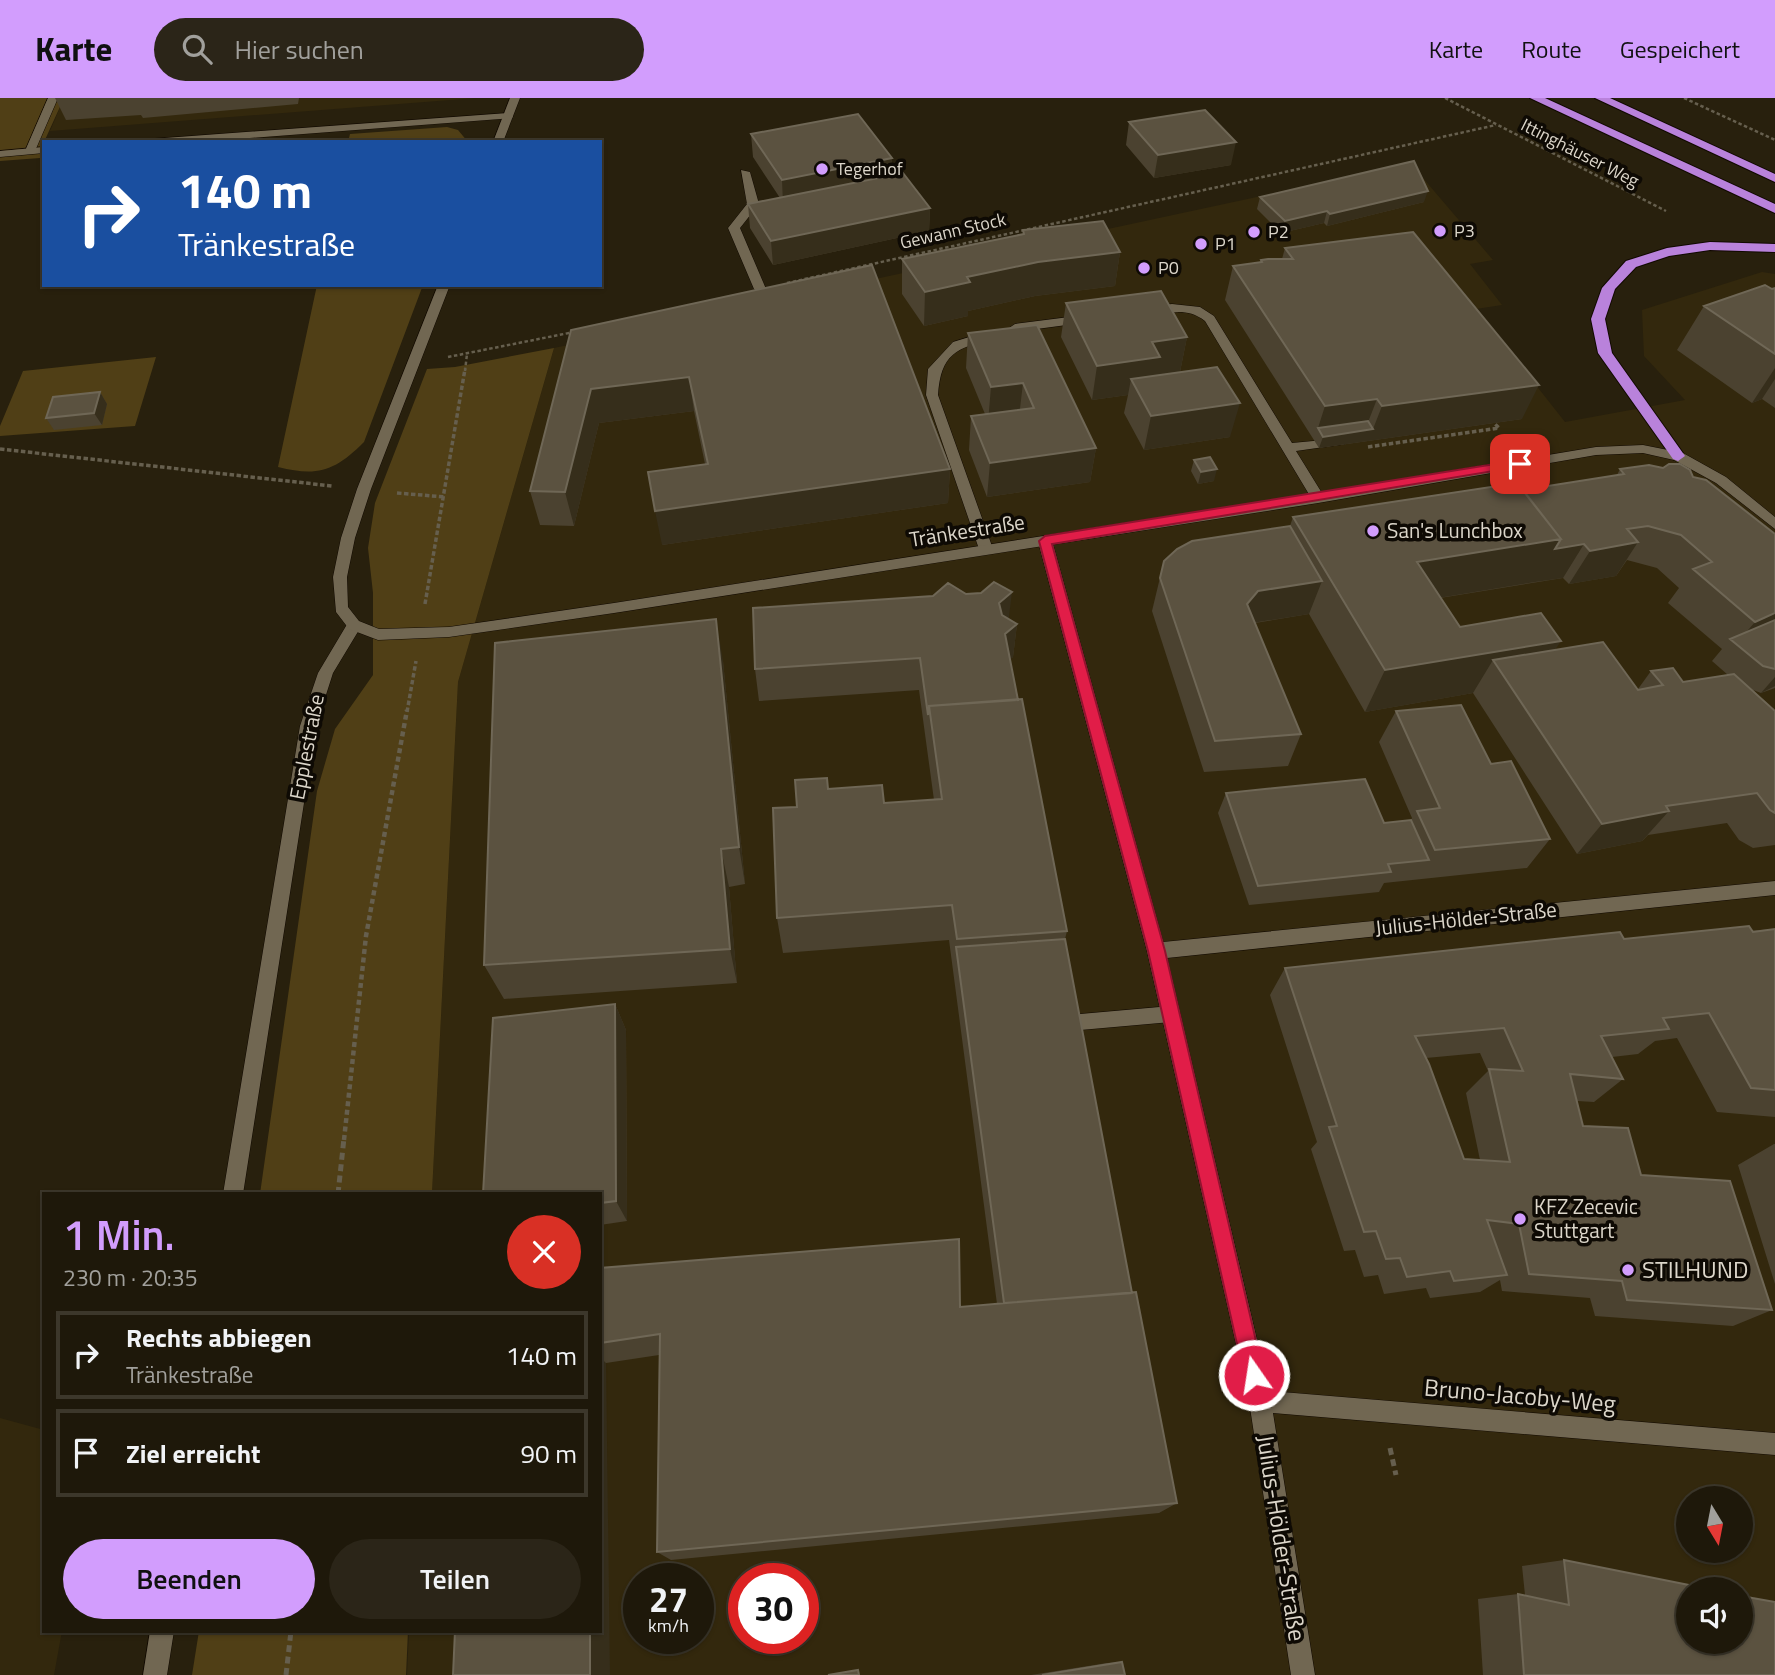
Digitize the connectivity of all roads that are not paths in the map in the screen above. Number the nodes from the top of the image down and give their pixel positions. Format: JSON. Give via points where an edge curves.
{"nodes":[{"id":1,"x":53,"y":98,"type":"edge"},
{"id":2,"x":515,"y":98,"type":"edge"},
{"id":3,"x":1536,"y":98,"type":"edge"},
{"id":4,"x":1601,"y":98,"type":"edge"},
{"id":5,"x":508,"y":116,"type":"junction"},
{"id":6,"x":178,"y":140,"type":"edge"},
{"id":7,"x":499,"y":140,"type":"edge"},
{"id":8,"x":42,"y":150,"type":"edge"},
{"id":9,"x":30,"y":151,"type":"junction"},
{"id":10,"x":0,"y":153,"type":"edge"},
{"id":11,"x":745,"y":172,"type":"dead end"},
{"id":12,"x":1775,"y":178,"type":"edge"},
{"id":13,"x":1775,"y":209,"type":"edge"},
{"id":14,"x":1775,"y":248,"type":"edge"},
{"id":15,"x":443,"y":287,"type":"edge"},
{"id":16,"x":760,"y":289,"type":"edge"},
{"id":17,"x":1132,"y":313,"type":"edge"},
{"id":18,"x":1105,"y":316,"type":"edge"},
{"id":19,"x":1364,"y":443,"type":"edge"},
{"id":20,"x":1287,"y":448,"type":"junction"},
{"id":21,"x":1678,"y":456,"type":"junction"},
{"id":22,"x":1318,"y":498,"type":"junction"},
{"id":23,"x":1775,"y":524,"type":"edge"},
{"id":24,"x":1045,"y":541,"type":"junction"},
{"id":25,"x":986,"y":549,"type":"junction"},
{"id":26,"x":354,"y":625,"type":"junction"},
{"id":27,"x":1775,"y":888,"type":"edge"},
{"id":28,"x":1156,"y":951,"type":"junction"},
{"id":29,"x":1171,"y":1014,"type":"junction"},
{"id":30,"x":1069,"y":1023,"type":"edge"},
{"id":31,"x":233,"y":1192,"type":"edge"},
{"id":32,"x":1260,"y":1401,"type":"junction"},
{"id":33,"x":1775,"y":1444,"type":"edge"},
{"id":34,"x":162,"y":1633,"type":"edge"},
{"id":35,"x":155,"y":1675,"type":"edge"},
{"id":36,"x":1303,"y":1675,"type":"edge"}],
"edges":[{"from":1,"to":9,"type":"street"},
{"from":2,"to":5,"type":"street"},
{"from":3,"to":13,"type":"highway"},
{"from":4,"to":12,"type":"highway"},
{"from":5,"to":6,"type":"street"},
{"from":5,"to":7,"type":"street"},
{"from":8,"to":9,"type":"street"},
{"from":9,"to":10,"type":"street"},
{"from":11,"to":16,"type":"street","via":[[754,204],[734,228]]},
{"from":14,"to":21,"type":"highway","via":[[1710,246],[1667,252],[1631,264],[1609,288],[1598,319],[1605,353]]},
{"from":15,"to":26,"type":"street","via":[[348,538],[340,577],[341,608]]},
{"from":17,"to":20,"type":"street","via":[[1198,308],[1210,319]]},
{"from":18,"to":25,"type":"street","via":[[1010,328],[957,345],[934,369],[932,395]]},
{"from":19,"to":20,"type":"street"},
{"from":20,"to":22,"type":"street"},
{"from":21,"to":22,"type":"street","name":"Tränkestraße","via":[[1643,449],[1596,451]]},
{"from":21,"to":23,"type":"street","name":"Tränkestraße","via":[[1721,480]]},
{"from":22,"to":24,"type":"street","name":"Tränkestraße"},
{"from":24,"to":25,"type":"street","name":"Tränkestraße"},
{"from":24,"to":28,"type":"street","name":"Julius-Hölder-Straße"},
{"from":25,"to":26,"type":"street","name":"Tränkestraße","via":[[420,635],[378,635]]},
{"from":26,"to":31,"type":"street","name":"Epplestraße","via":[[321,678],[308,726]]},
{"from":27,"to":28,"type":"street","name":"Julius-Hölder-Straße"},
{"from":28,"to":29,"type":"street","name":"Julius-Hölder-Straße"},
{"from":29,"to":30,"type":"street"},
{"from":29,"to":32,"type":"street","name":"Julius-Hölder-Straße"},
{"from":32,"to":33,"type":"street","name":"Bruno-Jacoby-Weg"},
{"from":32,"to":36,"type":"street","name":"Julius-Hölder-Straße"},
{"from":34,"to":35,"type":"street"}]}
